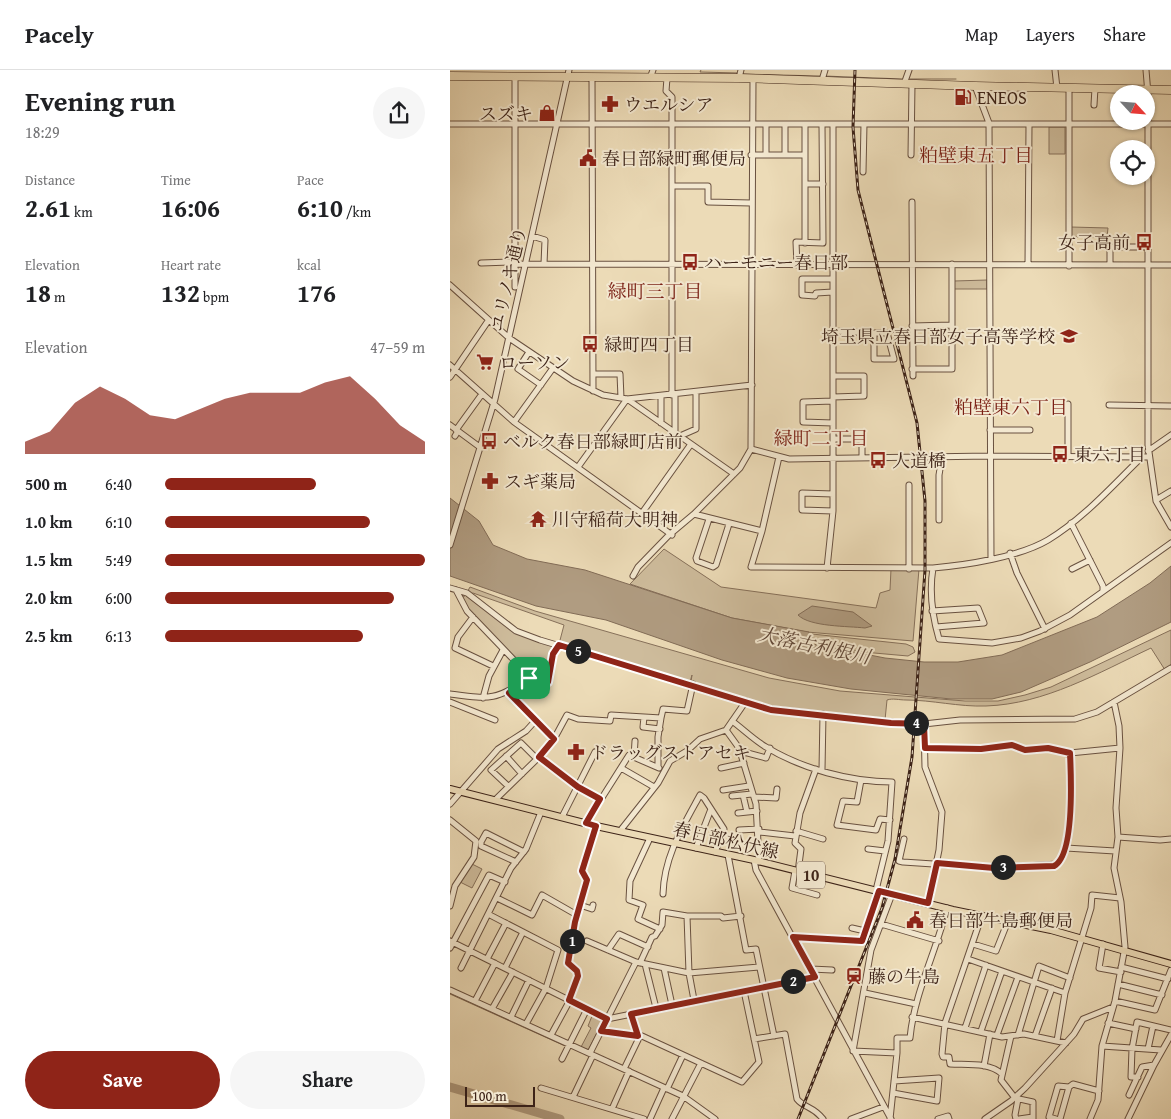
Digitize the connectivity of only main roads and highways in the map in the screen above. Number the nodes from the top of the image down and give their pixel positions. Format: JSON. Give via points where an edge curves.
{"nodes":[{"id":1,"x":652,"y":74,"type":"edge"},
{"id":2,"x":740,"y":74,"type":"edge"},
{"id":3,"x":450,"y":76,"type":"edge"},
{"id":4,"x":1171,"y":90,"type":"edge"},
{"id":5,"x":450,"y":789,"type":"edge"},
{"id":6,"x":1171,"y":964,"type":"edge"}],
"edges":[{"from":1,"to":2,"type":"highway","via":[[667,78]]},
{"from":1,"to":3,"type":"highway","via":[[592,78]]},
{"from":2,"to":4,"type":"highway","via":[[753,79]]},
{"from":5,"to":6,"type":"main road","name":"春日部松伏線","number":"10","via":[[596,826],[1008,920]]}]}
